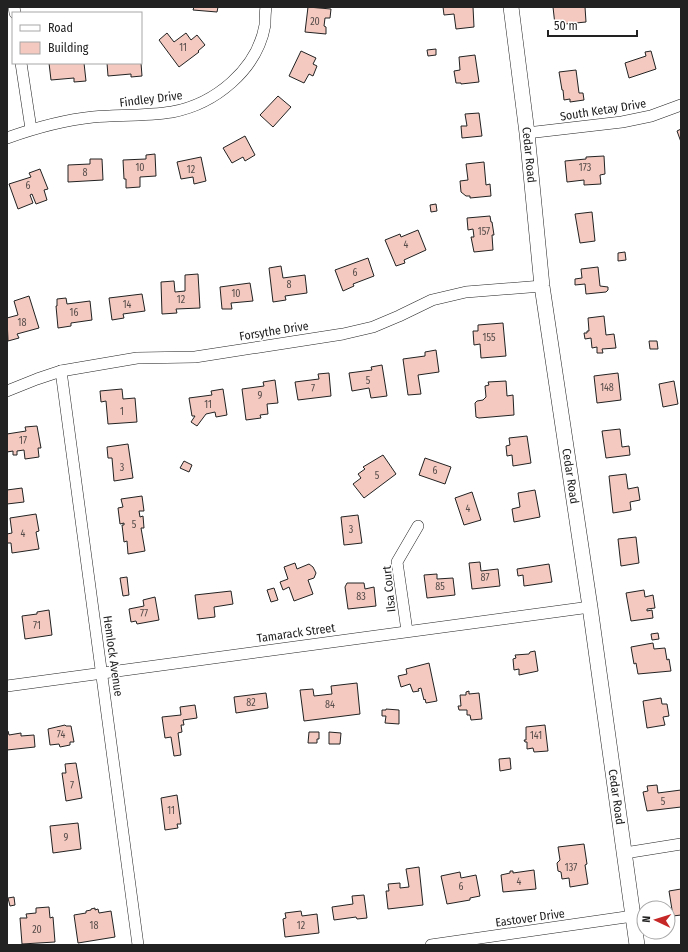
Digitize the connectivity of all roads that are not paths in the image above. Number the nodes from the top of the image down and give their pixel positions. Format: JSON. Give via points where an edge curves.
{"nodes":[{"id":1,"x":266,"y":7,"type":"edge"},
{"id":2,"x":511,"y":7,"type":"edge"},
{"id":3,"x":21,"y":64,"type":"edge"},
{"id":4,"x":681,"y":105,"type":"edge"},
{"id":5,"x":30,"y":129,"type":"junction"},
{"id":6,"x":527,"y":133,"type":"junction"},
{"id":7,"x":7,"y":138,"type":"edge"},
{"id":8,"x":542,"y":286,"type":"junction"},
{"id":9,"x":61,"y":371,"type":"junction"},
{"id":10,"x":7,"y":391,"type":"edge"},
{"id":11,"x":418,"y":526,"type":"dead end"},
{"id":12,"x":590,"y":607,"type":"junction"},
{"id":13,"x":407,"y":631,"type":"junction"},
{"id":14,"x":102,"y":674,"type":"junction"},
{"id":15,"x":7,"y":686,"type":"edge"},
{"id":16,"x":681,"y":844,"type":"edge"},
{"id":17,"x":625,"y":853,"type":"junction"},
{"id":18,"x":633,"y":916,"type":"junction"},
{"id":19,"x":138,"y":945,"type":"edge"},
{"id":20,"x":431,"y":945,"type":"edge"},
{"id":21,"x":637,"y":945,"type":"edge"}],
"edges":[{"from":1,"to":5,"type":"street","name":"Findley Drive","via":[[259,44],[250,62],[234,82],[212,97],[194,106],[172,112],[92,117]]},
{"from":2,"to":6,"type":"street","name":"Cedar Road"},
{"from":3,"to":5,"type":"street"},
{"from":4,"to":6,"type":"street","name":"South Ketay Drive","via":[[651,116],[622,122]]},
{"from":5,"to":7,"type":"street","name":"Findley Drive"},
{"from":6,"to":8,"type":"street","name":"Cedar Road"},
{"from":8,"to":9,"type":"street","name":"Forsythe Drive","via":[[466,292],[432,300],[373,326],[343,334],[195,356],[137,358]]},
{"from":8,"to":12,"type":"street","name":"Cedar Road"},
{"from":9,"to":10,"type":"street","name":"Forsythe Drive"},
{"from":9,"to":14,"type":"street","name":"Hemlock Avenue"},
{"from":11,"to":13,"type":"street","name":"Ilsa Court","via":[[397,562]]},
{"from":12,"to":13,"type":"street","name":"Tamarack Street"},
{"from":12,"to":17,"type":"street","name":"Cedar Road"},
{"from":13,"to":14,"type":"street","name":"Tamarack Street"},
{"from":14,"to":15,"type":"street","name":"Tamarack Street"},
{"from":14,"to":19,"type":"street","name":"Hemlock Avenue"},
{"from":16,"to":17,"type":"street"},
{"from":17,"to":18,"type":"street","name":"Cedar Road"},
{"from":18,"to":20,"type":"street","name":"Eastover Drive"},
{"from":18,"to":21,"type":"street","name":"Cedar Road"}]}
